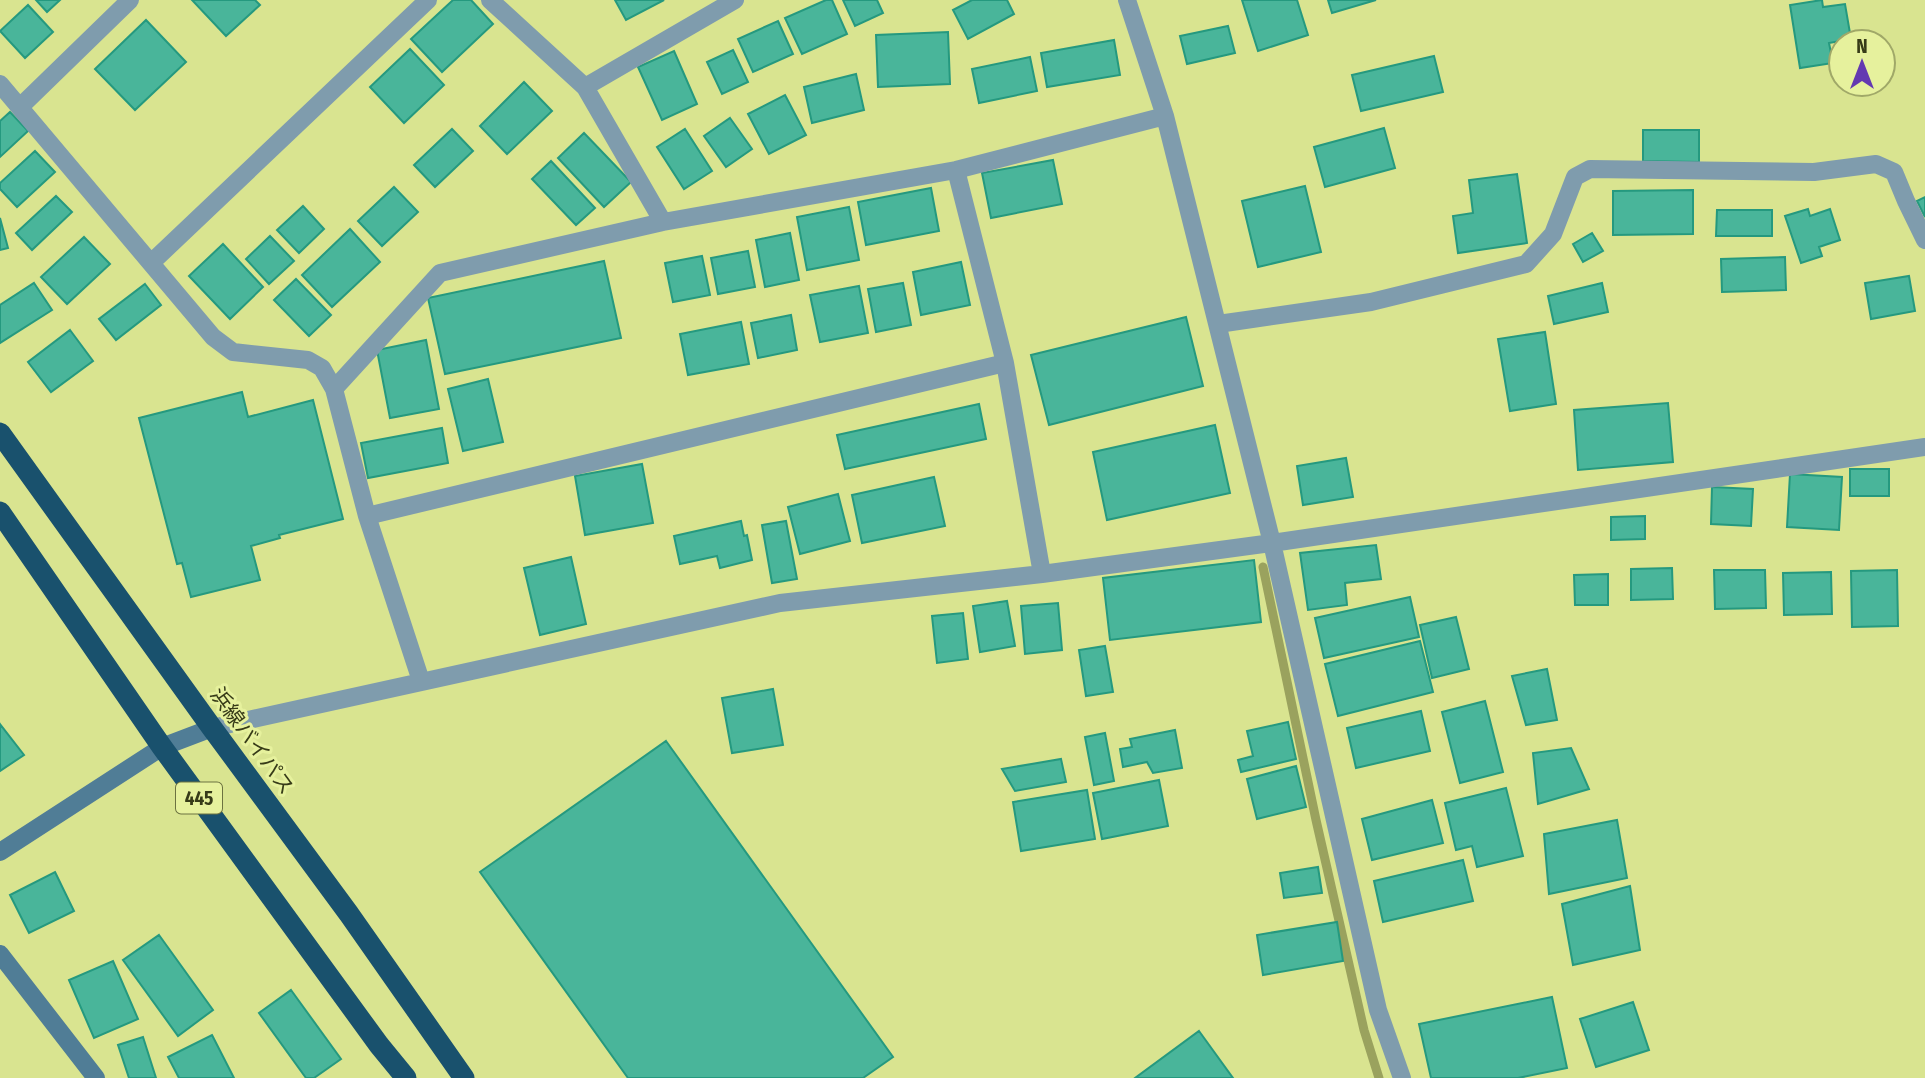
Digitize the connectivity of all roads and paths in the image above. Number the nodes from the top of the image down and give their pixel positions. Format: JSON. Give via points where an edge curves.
{"nodes":[{"id":1,"x":130,"y":0,"type":"edge"},
{"id":2,"x":428,"y":0,"type":"edge"},
{"id":3,"x":490,"y":0,"type":"edge"},
{"id":4,"x":735,"y":0,"type":"edge"},
{"id":5,"x":1127,"y":0,"type":"edge"},
{"id":6,"x":0,"y":85,"type":"edge"},
{"id":7,"x":585,"y":87,"type":"junction"},
{"id":8,"x":20,"y":107,"type":"junction"},
{"id":9,"x":1165,"y":116,"type":"junction"},
{"id":10,"x":956,"y":170,"type":"junction"},
{"id":11,"x":663,"y":222,"type":"junction"},
{"id":12,"x":1925,"y":240,"type":"edge"},
{"id":13,"x":151,"y":263,"type":"junction"},
{"id":14,"x":1218,"y":324,"type":"junction"},
{"id":15,"x":1005,"y":363,"type":"junction"},
{"id":16,"x":334,"y":389,"type":"junction"},
{"id":17,"x":0,"y":433,"type":"edge"},
{"id":18,"x":1925,"y":447,"type":"edge"},
{"id":19,"x":0,"y":512,"type":"edge"},
{"id":20,"x":367,"y":516,"type":"junction"},
{"id":21,"x":1272,"y":543,"type":"junction"},
{"id":22,"x":1042,"y":574,"type":"junction"},
{"id":23,"x":421,"y":681,"type":"junction"},
{"id":24,"x":212,"y":727,"type":"junction"},
{"id":25,"x":162,"y":747,"type":"junction"},
{"id":26,"x":0,"y":852,"type":"edge"},
{"id":27,"x":0,"y":954,"type":"edge"},
{"id":28,"x":96,"y":1078,"type":"edge"},
{"id":29,"x":406,"y":1078,"type":"edge"},
{"id":30,"x":464,"y":1078,"type":"edge"},
{"id":31,"x":1402,"y":1078,"type":"edge"}],
"edges":[{"from":1,"to":8,"type":"street"},
{"from":2,"to":13,"type":"street"},
{"from":3,"to":7,"type":"street"},
{"from":4,"to":7,"type":"street"},
{"from":5,"to":9,"type":"street"},
{"from":6,"to":8,"type":"street"},
{"from":7,"to":11,"type":"street"},
{"from":8,"to":13,"type":"street"},
{"from":9,"to":10,"type":"street"},
{"from":9,"to":14,"type":"street"},
{"from":10,"to":11,"type":"street"},
{"from":10,"to":15,"type":"street"},
{"from":11,"to":16,"type":"street","via":[[440,273]]},
{"from":12,"to":14,"type":"street","via":[[1894,172],[1876,164],[1814,172],[1590,169],[1576,177],[1553,234],[1526,264],[1371,302]]},
{"from":13,"to":16,"type":"street","via":[[213,337],[233,352],[308,359],[322,368]]},
{"from":14,"to":21,"type":"street"},
{"from":15,"to":20,"type":"street"},
{"from":15,"to":22,"type":"street"},
{"from":16,"to":20,"type":"street"},
{"from":17,"to":24,"type":"highway","name":"浜線バイパス","number":"445"},
{"from":18,"to":21,"type":"street"},
{"from":19,"to":25,"type":"highway","number":"445"},
{"from":20,"to":23,"type":"street"},
{"from":21,"to":22,"type":"street"},
{"from":21,"to":31,"type":"street","via":[[1378,1010]]},
{"from":22,"to":23,"type":"street","via":[[780,603]]},
{"from":23,"to":24,"type":"street"},
{"from":24,"to":25,"type":"street"},
{"from":24,"to":30,"type":"highway","name":"浜線バイパス","number":"445"},
{"from":25,"to":26,"type":"street"},
{"from":25,"to":29,"type":"highway","number":"445"},
{"from":27,"to":28,"type":"street"}]}
